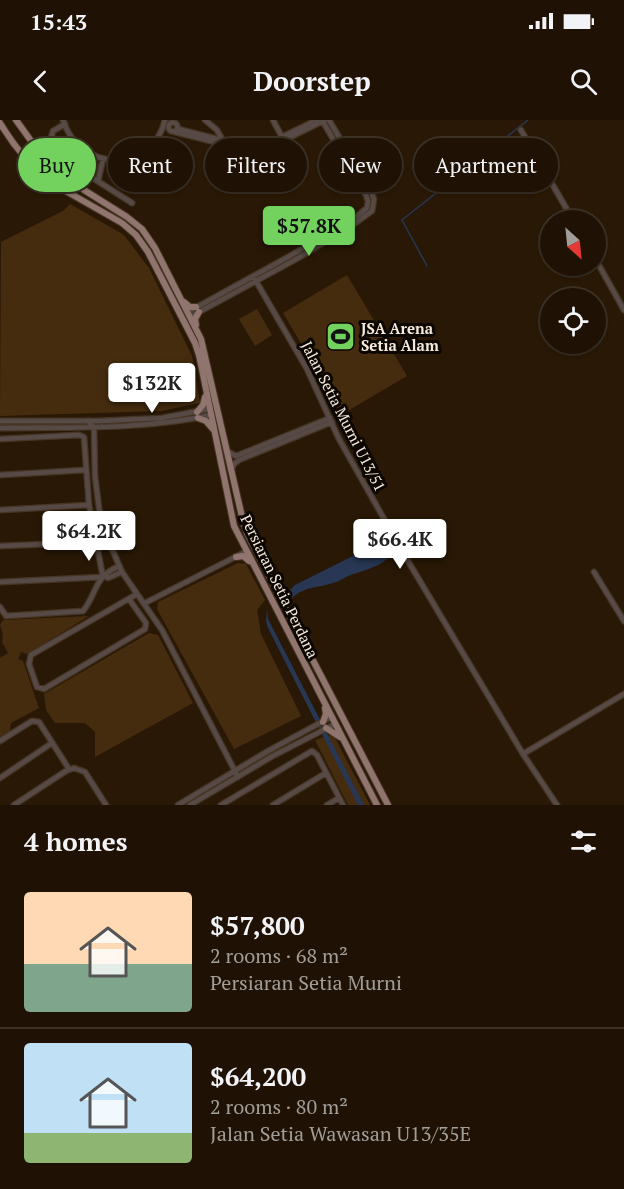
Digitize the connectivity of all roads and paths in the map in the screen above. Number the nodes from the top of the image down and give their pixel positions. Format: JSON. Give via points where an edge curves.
{"nodes":[{"id":1,"x":16,"y":120,"type":"edge"},
{"id":2,"x":165,"y":120,"type":"edge"},
{"id":3,"x":205,"y":120,"type":"edge"},
{"id":4,"x":273,"y":120,"type":"edge"},
{"id":5,"x":320,"y":121,"type":"edge"},
{"id":6,"x":64,"y":122,"type":"edge"},
{"id":7,"x":0,"y":123,"type":"edge"},
{"id":8,"x":327,"y":128,"type":"junction"},
{"id":9,"x":217,"y":130,"type":"junction"},
{"id":10,"x":521,"y":130,"type":"dead end"},
{"id":11,"x":209,"y":136,"type":"junction"},
{"id":12,"x":29,"y":138,"type":"edge"},
{"id":13,"x":52,"y":138,"type":"edge"},
{"id":14,"x":72,"y":138,"type":"edge"},
{"id":15,"x":205,"y":138,"type":"edge"},
{"id":16,"x":215,"y":138,"type":"edge"},
{"id":17,"x":222,"y":138,"type":"edge"},
{"id":18,"x":283,"y":138,"type":"edge"},
{"id":19,"x":288,"y":138,"type":"edge"},
{"id":20,"x":96,"y":156,"type":"edge"},
{"id":21,"x":103,"y":159,"type":"junction"},
{"id":22,"x":98,"y":181,"type":"joint"},
{"id":23,"x":87,"y":192,"type":"edge"},
{"id":24,"x":132,"y":203,"type":"dead end"},
{"id":25,"x":567,"y":210,"type":"edge"},
{"id":26,"x":253,"y":276,"type":"junction"},
{"id":27,"x":605,"y":276,"type":"edge"},
{"id":28,"x":264,"y":277,"type":"junction"},
{"id":29,"x":256,"y":282,"type":"junction"},
{"id":30,"x":246,"y":287,"type":"junction"},
{"id":31,"x":260,"y":288,"type":"junction"},
{"id":32,"x":180,"y":297,"type":"junction"},
{"id":33,"x":177,"y":308,"type":"junction"},
{"id":34,"x":197,"y":310,"type":"junction"},
{"id":35,"x":624,"y":310,"type":"edge"},
{"id":36,"x":188,"y":315,"type":"junction"},
{"id":37,"x":188,"y":328,"type":"junction"},
{"id":38,"x":196,"y":328,"type":"junction"},
{"id":39,"x":205,"y":388,"type":"junction"},
{"id":40,"x":214,"y":396,"type":"junction"},
{"id":41,"x":211,"y":412,"type":"junction"},
{"id":42,"x":197,"y":415,"type":"junction"},
{"id":43,"x":331,"y":420,"type":"junction"},
{"id":44,"x":0,"y":421,"type":"edge"},
{"id":45,"x":88,"y":421,"type":"junction"},
{"id":46,"x":101,"y":421,"type":"junction"},
{"id":47,"x":220,"y":424,"type":"junction"},
{"id":48,"x":0,"y":428,"type":"edge"},
{"id":49,"x":94,"y":428,"type":"junction"},
{"id":50,"x":216,"y":432,"type":"junction"},
{"id":51,"x":0,"y":439,"type":"edge"},
{"id":52,"x":227,"y":451,"type":"junction"},
{"id":53,"x":85,"y":470,"type":"junction"},
{"id":54,"x":231,"y":470,"type":"junction"},
{"id":55,"x":0,"y":474,"type":"edge"},
{"id":56,"x":89,"y":505,"type":"junction"},
{"id":57,"x":0,"y":510,"type":"edge"},
{"id":58,"x":244,"y":523,"type":"junction"},
{"id":59,"x":238,"y":535,"type":"junction"},
{"id":60,"x":96,"y":542,"type":"junction"},
{"id":61,"x":0,"y":546,"type":"edge"},
{"id":62,"x":247,"y":551,"type":"junction"},
{"id":63,"x":236,"y":557,"type":"junction"},
{"id":64,"x":119,"y":566,"type":"junction"},
{"id":65,"x":255,"y":568,"type":"junction"},
{"id":66,"x":122,"y":572,"type":"junction"},
{"id":67,"x":594,"y":572,"type":"dead end"},
{"id":68,"x":104,"y":577,"type":"junction"},
{"id":69,"x":0,"y":582,"type":"edge"},
{"id":70,"x":137,"y":594,"type":"junction"},
{"id":71,"x":129,"y":599,"type":"junction"},
{"id":72,"x":154,"y":599,"type":"junction"},
{"id":73,"x":145,"y":603,"type":"junction"},
{"id":74,"x":0,"y":607,"type":"edge"},
{"id":75,"x":149,"y":610,"type":"junction"},
{"id":76,"x":624,"y":621,"type":"edge"},
{"id":77,"x":624,"y":694,"type":"edge"},
{"id":78,"x":335,"y":702,"type":"junction"},
{"id":79,"x":325,"y":704,"type":"junction"},
{"id":80,"x":334,"y":720,"type":"junction"},
{"id":81,"x":322,"y":726,"type":"junction"},
{"id":82,"x":350,"y":730,"type":"junction"},
{"id":83,"x":343,"y":740,"type":"junction"},
{"id":84,"x":0,"y":741,"type":"edge"},
{"id":85,"x":52,"y":743,"type":"junction"},
{"id":86,"x":523,"y":754,"type":"junction"},
{"id":87,"x":69,"y":769,"type":"junction"},
{"id":88,"x":234,"y":771,"type":"junction"},
{"id":89,"x":326,"y":773,"type":"junction"},
{"id":90,"x":238,"y":777,"type":"junction"},
{"id":91,"x":0,"y":778,"type":"edge"},
{"id":92,"x":339,"y":798,"type":"junction"},
{"id":93,"x":190,"y":804,"type":"edge"},
{"id":94,"x":14,"y":805,"type":"edge"},
{"id":95,"x":106,"y":805,"type":"edge"},
{"id":96,"x":179,"y":805,"type":"edge"},
{"id":97,"x":221,"y":805,"type":"edge"},
{"id":98,"x":273,"y":805,"type":"edge"},
{"id":99,"x":327,"y":805,"type":"edge"},
{"id":100,"x":343,"y":805,"type":"edge"},
{"id":101,"x":377,"y":805,"type":"edge"},
{"id":102,"x":388,"y":805,"type":"edge"},
{"id":103,"x":557,"y":805,"type":"edge"}],
"edges":[{"from":1,"to":12,"type":"main road","name":"Persiaran Setia Perdana"},
{"from":2,"to":21,"type":"street","via":[[159,138],[141,153],[126,159]]},
{"from":3,"to":9,"type":"street"},
{"from":4,"to":18,"type":"street"},
{"from":5,"to":8,"type":"street"},
{"from":5,"to":8,"type":"street"},
{"from":5,"to":19,"type":"street"},
{"from":5,"to":28,"type":"street","via":[[371,191],[372,211]]},
{"from":6,"to":13,"type":"street","via":[[53,131]]},
{"from":6,"to":14,"type":"street"},
{"from":7,"to":33,"type":"main road","name":"Persiaran Setia Perdana","via":[[20,153],[50,182],[136,235]]},
{"from":8,"to":26,"type":"street","via":[[366,195],[367,208]]},
{"from":9,"to":11,"type":"street"},
{"from":9,"to":17,"type":"street"},
{"from":10,"to":25,"type":"street"},
{"from":11,"to":15,"type":"street","via":[[176,130]]},
{"from":11,"to":16,"type":"street"},
{"from":20,"to":21,"type":"street"},
{"from":21,"to":22,"type":"street"},
{"from":22,"to":24,"type":"street"},
{"from":23,"to":32,"type":"main road","name":"Persiaran Setia Perdana","via":[[142,229]]},
{"from":26,"to":29,"type":"street","name":"Jalan Setia Murni U13/51"},
{"from":26,"to":34,"type":"street"},
{"from":27,"to":35,"type":"street"},
{"from":28,"to":29,"type":"street"},
{"from":28,"to":31,"type":"street"},
{"from":29,"to":30,"type":"street"},
{"from":29,"to":31,"type":"street","name":"Jalan Setia Murni U13/51"},
{"from":30,"to":31,"type":"street"},
{"from":30,"to":34,"type":"street"},
{"from":31,"to":43,"type":"street","name":"Jalan Setia Murni U13/51","via":[[307,369]]},
{"from":32,"to":34,"type":"main road"},
{"from":32,"to":36,"type":"main road","name":"Persiaran Setia Perdana"},
{"from":33,"to":36,"type":"main road"},
{"from":33,"to":37,"type":"main road","name":"Persiaran Setia Perdana"},
{"from":34,"to":36,"type":"street"},
{"from":34,"to":38,"type":"main road"},
{"from":36,"to":37,"type":"main road"},
{"from":36,"to":38,"type":"main road","name":"Persiaran Setia Perdana"},
{"from":37,"to":39,"type":"main road","name":"Persiaran Setia Perdana","via":[[199,355]]},
{"from":38,"to":40,"type":"main road","name":"Persiaran Setia Perdana","via":[[206,353]]},
{"from":39,"to":41,"type":"main road","name":"Persiaran Setia Perdana"},
{"from":39,"to":42,"type":"main road","via":[[204,402]]},
{"from":40,"to":41,"type":"main road"},
{"from":40,"to":47,"type":"main road","name":"Persiaran Setia Perdana"},
{"from":41,"to":42,"type":"street"},
{"from":41,"to":47,"type":"main road"},
{"from":41,"to":50,"type":"main road","name":"Persiaran Setia Perdana"},
{"from":42,"to":46,"type":"street"},
{"from":42,"to":49,"type":"street","via":[[163,424]]},
{"from":42,"to":50,"type":"main road"},
{"from":43,"to":52,"type":"street","via":[[233,457]]},
{"from":43,"to":54,"type":"street","via":[[239,460]]},
{"from":43,"to":86,"type":"street","name":"Jalan Setia Murni U13/51","via":[[420,583]]},
{"from":44,"to":45,"type":"street"},
{"from":45,"to":46,"type":"street"},
{"from":45,"to":49,"type":"street"},
{"from":46,"to":49,"type":"street"},
{"from":47,"to":52,"type":"main road","name":"Persiaran Setia Perdana"},
{"from":48,"to":49,"type":"street"},
{"from":49,"to":64,"type":"street","via":[[99,508]]},
{"from":50,"to":59,"type":"main road","name":"Persiaran Setia Perdana"},
{"from":51,"to":53,"type":"street","via":[[79,435],[84,437]]},
{"from":52,"to":54,"type":"main road","name":"Persiaran Setia Perdana"},
{"from":53,"to":55,"type":"street"},
{"from":53,"to":56,"type":"street"},
{"from":54,"to":58,"type":"main road","name":"Persiaran Setia Perdana"},
{"from":56,"to":57,"type":"street"},
{"from":56,"to":60,"type":"street"},
{"from":58,"to":62,"type":"main road"},
{"from":58,"to":78,"type":"main road","name":"Persiaran Setia Perdana"},
{"from":59,"to":62,"type":"main road","name":"Persiaran Setia Perdana"},
{"from":59,"to":63,"type":"main road","via":[[241,546]]},
{"from":60,"to":61,"type":"street"},
{"from":60,"to":68,"type":"street"},
{"from":62,"to":63,"type":"street"},
{"from":62,"to":65,"type":"main road","name":"Persiaran Setia Perdana"},
{"from":63,"to":65,"type":"main road","via":[[246,557]]},
{"from":63,"to":72,"type":"street"},
{"from":64,"to":66,"type":"street"},
{"from":64,"to":68,"type":"street"},
{"from":65,"to":79,"type":"main road","name":"Persiaran Setia Perdana"},
{"from":66,"to":68,"type":"street"},
{"from":66,"to":70,"type":"street"},
{"from":67,"to":76,"type":"street"},
{"from":68,"to":69,"type":"street"},
{"from":68,"to":74,"type":"street","via":[[83,611],[6,616]]},
{"from":70,"to":71,"type":"street"},
{"from":70,"to":72,"type":"street"},
{"from":70,"to":73,"type":"street"},
{"from":71,"to":71,"type":"street","via":[[146,629],[44,689],[37,687],[29,664],[31,655]]},
{"from":72,"to":73,"type":"street"},
{"from":72,"to":75,"type":"street"},
{"from":73,"to":75,"type":"street"},
{"from":75,"to":88,"type":"street"},
{"from":77,"to":86,"type":"street"},
{"from":78,"to":80,"type":"main road"},
{"from":78,"to":82,"type":"main road","name":"Persiaran Setia Perdana"},
{"from":79,"to":80,"type":"main road","name":"Persiaran Setia Perdana"},
{"from":79,"to":81,"type":"main road"},
{"from":80,"to":81,"type":"street"},
{"from":80,"to":82,"type":"main road"},
{"from":80,"to":83,"type":"main road","name":"Persiaran Setia Perdana"},
{"from":81,"to":83,"type":"main road"},
{"from":81,"to":88,"type":"street"},
{"from":81,"to":90,"type":"street"},
{"from":82,"to":102,"type":"main road","name":"Persiaran Setia Perdana"},
{"from":83,"to":101,"type":"main road","name":"Persiaran Setia Perdana"},
{"from":84,"to":85,"type":"street","via":[[36,721]]},
{"from":85,"to":87,"type":"street"},
{"from":85,"to":91,"type":"street"},
{"from":86,"to":103,"type":"street","name":"Jalan Setia Murni U13/51"},
{"from":87,"to":94,"type":"street"},
{"from":87,"to":95,"type":"street","via":[[85,772]]},
{"from":88,"to":90,"type":"street"},
{"from":88,"to":93,"type":"street"},
{"from":89,"to":92,"type":"street"},
{"from":89,"to":97,"type":"street","via":[[315,752],[309,751]]},
{"from":89,"to":98,"type":"street"},
{"from":90,"to":93,"type":"street"},
{"from":92,"to":99,"type":"street"},
{"from":92,"to":100,"type":"street"},
{"from":93,"to":96,"type":"street"}]}
